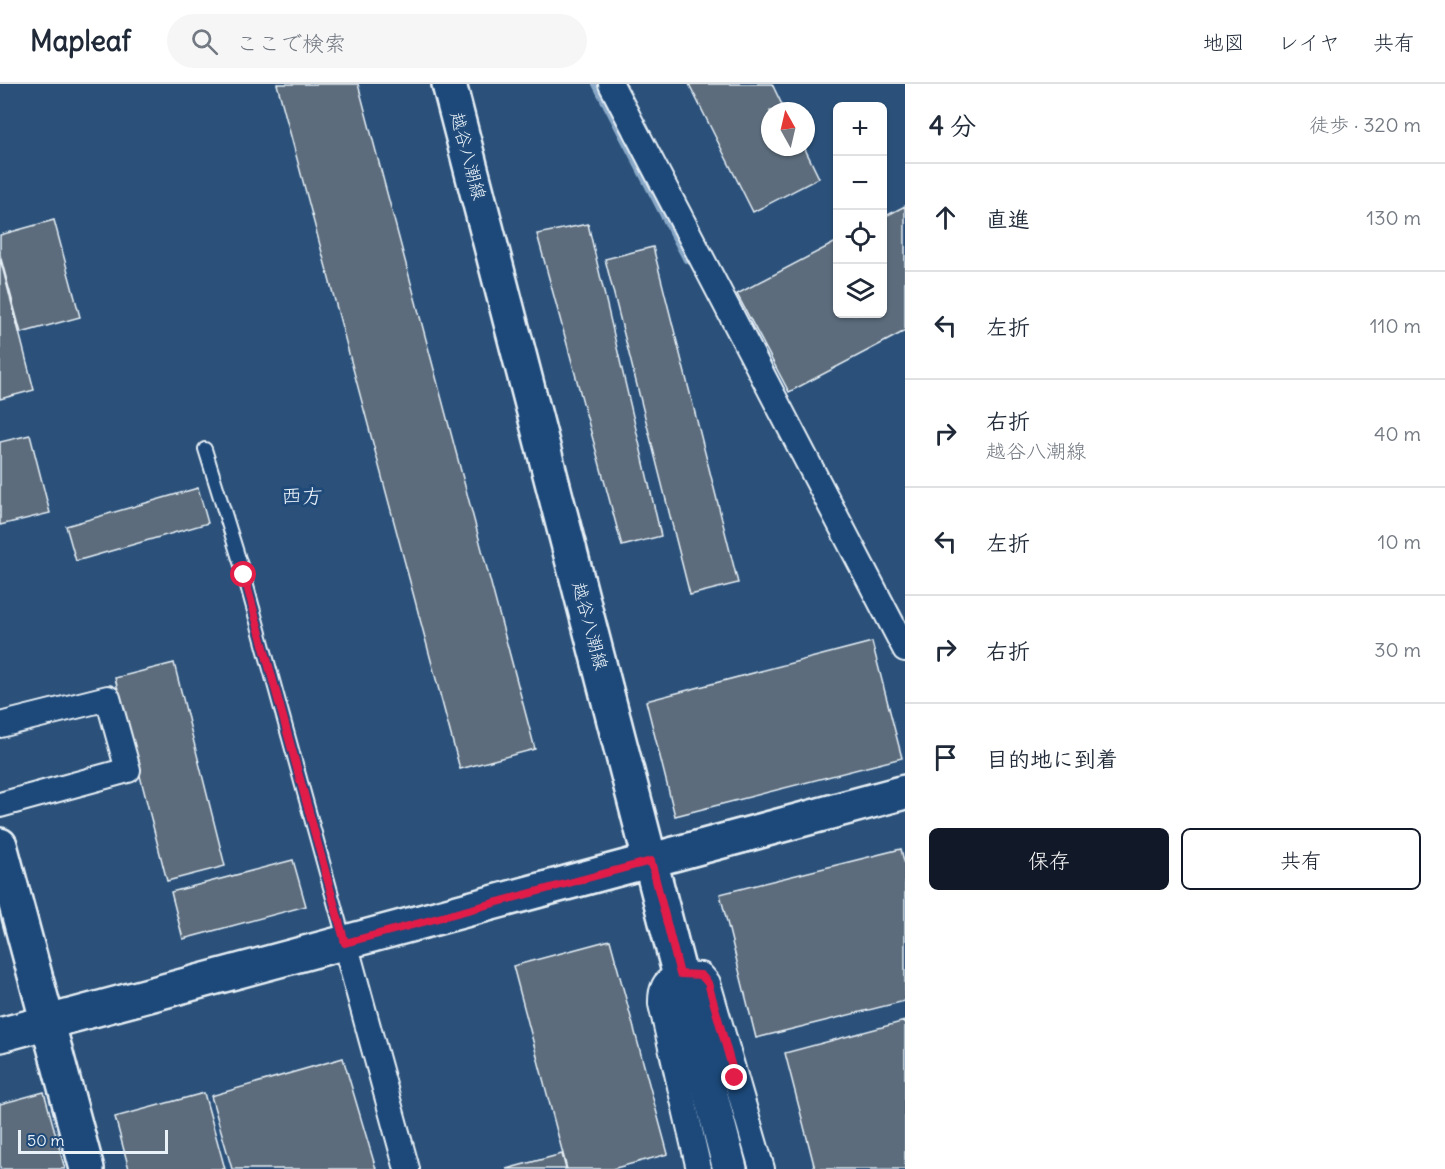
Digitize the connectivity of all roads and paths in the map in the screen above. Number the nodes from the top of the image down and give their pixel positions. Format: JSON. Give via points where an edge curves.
{"nodes":[{"id":1,"x":449,"y":84,"type":"edge"},
{"id":2,"x":611,"y":84,"type":"edge"},
{"id":3,"x":205,"y":449,"type":"dead end"},
{"id":4,"x":905,"y":649,"type":"edge"},
{"id":5,"x":0,"y":725,"type":"edge"},
{"id":6,"x":905,"y":792,"type":"edge"},
{"id":7,"x":0,"y":805,"type":"edge"},
{"id":8,"x":0,"y":845,"type":"edge"},
{"id":9,"x":651,"y":861,"type":"junction"},
{"id":10,"x":345,"y":943,"type":"junction"},
{"id":11,"x":680,"y":974,"type":"junction"},
{"id":12,"x":48,"y":1023,"type":"junction"},
{"id":13,"x":0,"y":1035,"type":"edge"},
{"id":14,"x":87,"y":1169,"type":"edge"},
{"id":15,"x":407,"y":1169,"type":"edge"},
{"id":16,"x":699,"y":1169,"type":"edge"},
{"id":17,"x":730,"y":1169,"type":"edge"},
{"id":18,"x":762,"y":1169,"type":"edge"}],
"edges":[{"from":1,"to":9,"type":"street","name":"越谷八潮線"},
{"from":2,"to":4,"type":"street"},
{"from":3,"to":10,"type":"lane","via":[[244,575]]},
{"from":5,"to":7,"type":"street","via":[[108,698],[128,770]]},
{"from":6,"to":9,"type":"street"},
{"from":8,"to":12,"type":"street"},
{"from":9,"to":10,"type":"street"},
{"from":9,"to":11,"type":"street","name":"越谷八潮線"},
{"from":10,"to":12,"type":"street"},
{"from":10,"to":15,"type":"street"},
{"from":11,"to":16,"type":"street","via":[[665,983],[660,1004]]},
{"from":11,"to":17,"type":"street","name":"越谷八潮線"},
{"from":11,"to":18,"type":"street","via":[[701,975],[708,983]]},
{"from":12,"to":13,"type":"street"},
{"from":12,"to":14,"type":"street"}]}
